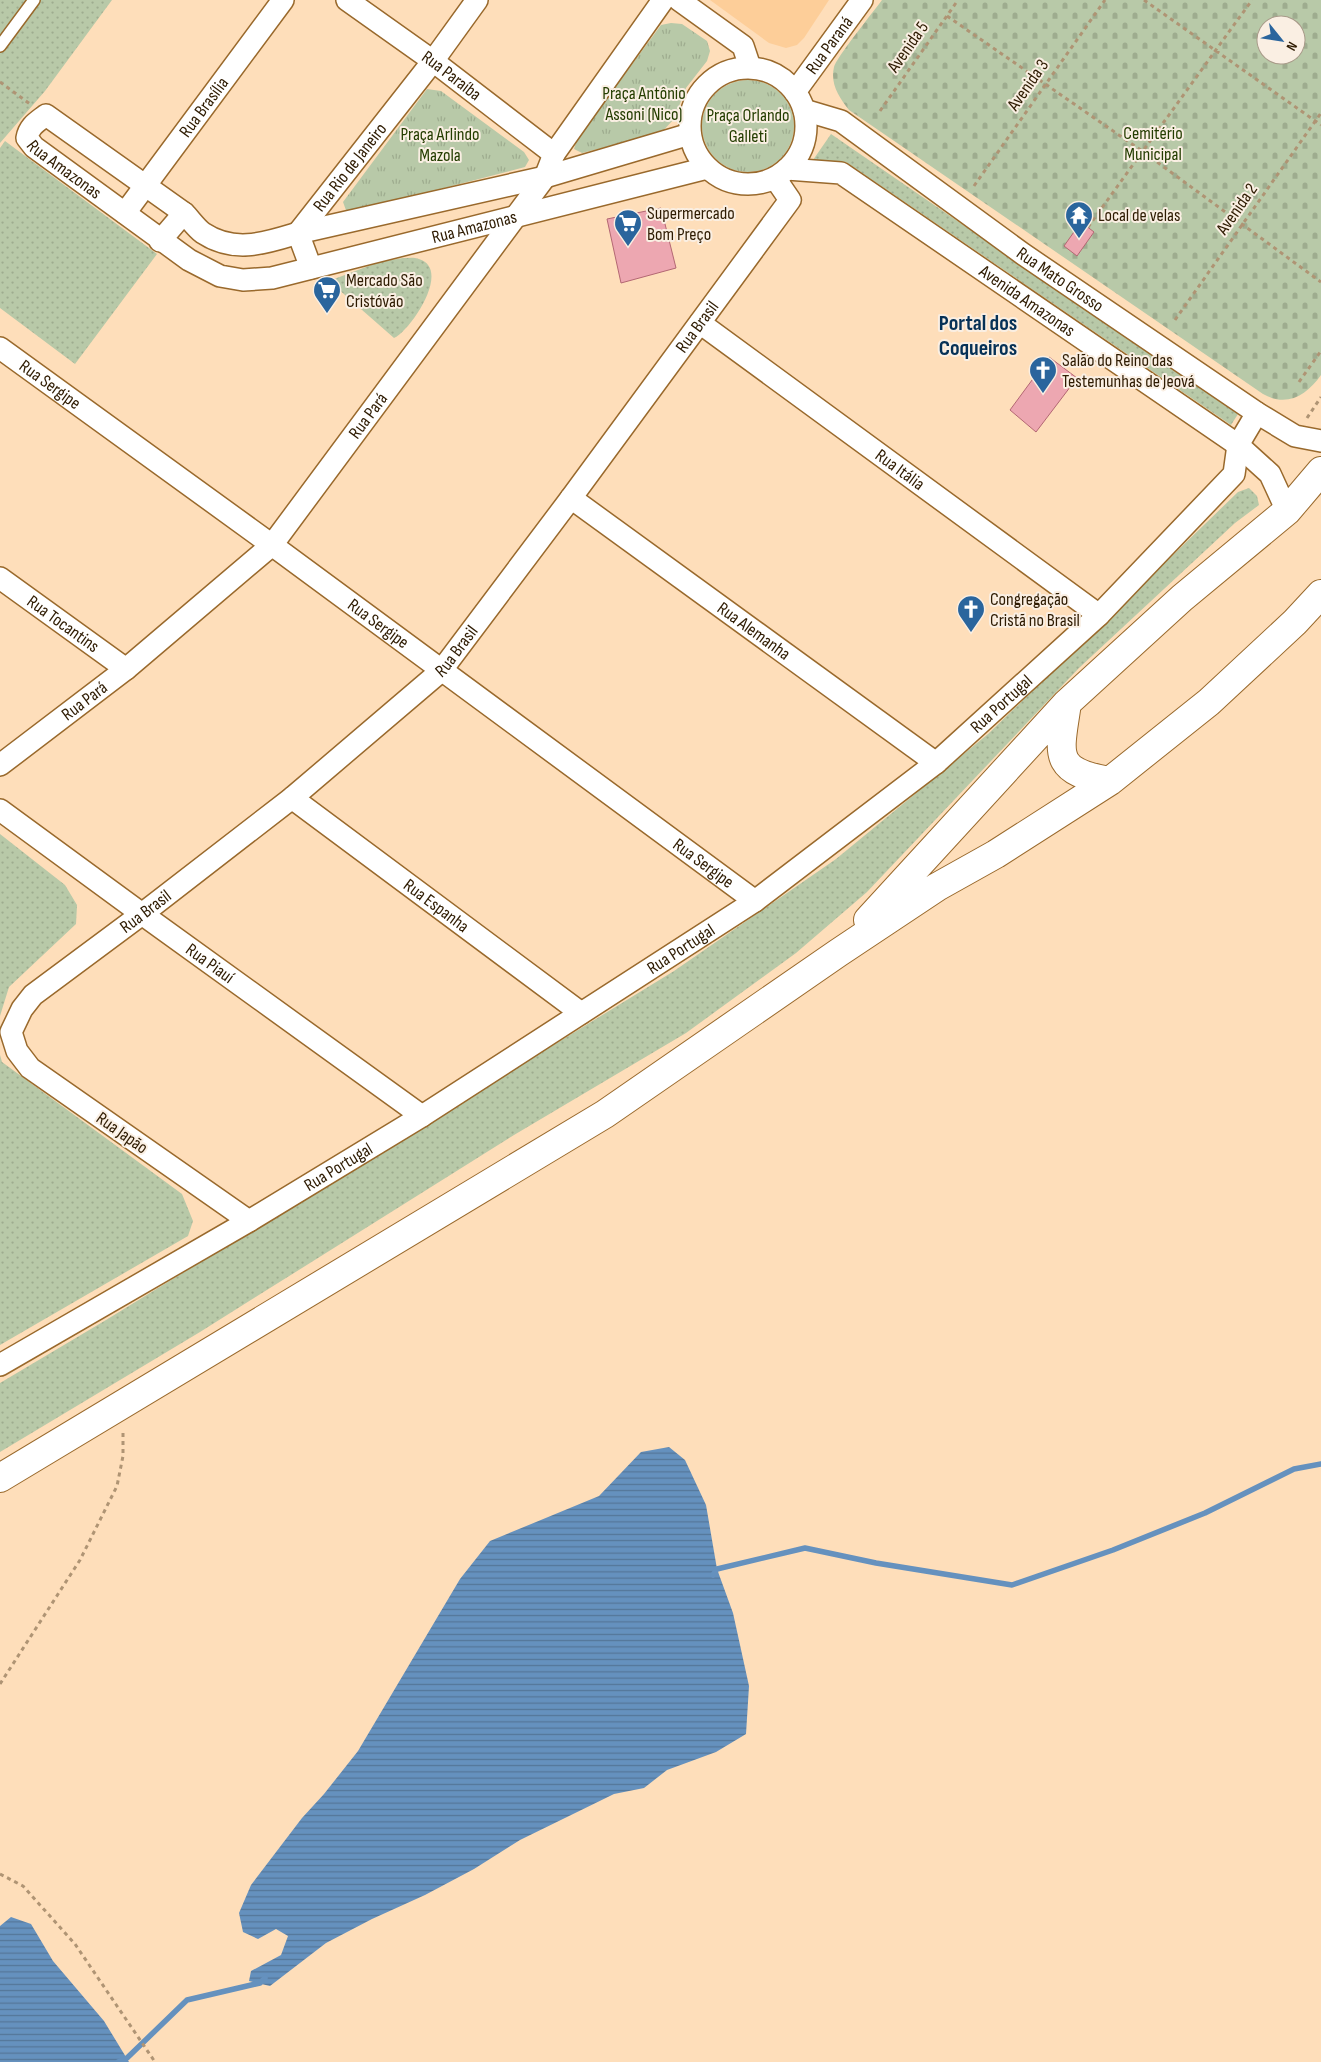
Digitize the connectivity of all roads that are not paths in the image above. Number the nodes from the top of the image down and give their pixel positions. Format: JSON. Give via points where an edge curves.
{"nodes":[{"id":1,"x":34,"y":0,"type":"edge"},
{"id":2,"x":282,"y":0,"type":"edge"},
{"id":3,"x":347,"y":0,"type":"edge"},
{"id":4,"x":477,"y":0,"type":"edge"},
{"id":5,"x":663,"y":0,"type":"edge"},
{"id":6,"x":679,"y":0,"type":"edge"},
{"id":7,"x":862,"y":0,"type":"edge"},
{"id":8,"x":0,"y":46,"type":"edge"},
{"id":9,"x":433,"y":61,"type":"junction"},
{"id":10,"x":750,"y":67,"type":"junction"},
{"id":11,"x":800,"y":101,"type":"junction"},
{"id":12,"x":690,"y":134,"type":"junction"},
{"id":13,"x":554,"y":154,"type":"junction"},
{"id":14,"x":707,"y":168,"type":"junction"},
{"id":15,"x":781,"y":173,"type":"junction"},
{"id":16,"x":545,"y":177,"type":"junction"},
{"id":17,"x":145,"y":186,"type":"junction"},
{"id":18,"x":125,"y":213,"type":"junction"},
{"id":19,"x":184,"y":213,"type":"junction"},
{"id":20,"x":516,"y":217,"type":"junction"},
{"id":21,"x":298,"y":233,"type":"junction"},
{"id":22,"x":160,"y":241,"type":"junction"},
{"id":23,"x":311,"y":268,"type":"junction"},
{"id":24,"x":700,"y":323,"type":"junction"},
{"id":25,"x":0,"y":348,"type":"edge"},
{"id":26,"x":1256,"y":413,"type":"junction"},
{"id":27,"x":1321,"y":441,"type":"edge"},
{"id":28,"x":1238,"y":445,"type":"junction"},
{"id":29,"x":1321,"y":471,"type":"edge"},
{"id":30,"x":571,"y":498,"type":"junction"},
{"id":31,"x":1287,"y":511,"type":"junction"},
{"id":32,"x":272,"y":545,"type":"junction"},
{"id":33,"x":0,"y":578,"type":"edge"},
{"id":34,"x":1321,"y":594,"type":"edge"},
{"id":35,"x":1099,"y":615,"type":"junction"},
{"id":36,"x":126,"y":669,"type":"junction"},
{"id":37,"x":441,"y":671,"type":"junction"},
{"id":38,"x":1067,"y":703,"type":"junction"},
{"id":39,"x":936,"y":763,"type":"junction"},
{"id":40,"x":0,"y":765,"type":"edge"},
{"id":41,"x":1110,"y":781,"type":"junction"},
{"id":42,"x":292,"y":798,"type":"junction"},
{"id":43,"x":0,"y":810,"type":"edge"},
{"id":44,"x":755,"y":901,"type":"junction"},
{"id":45,"x":142,"y":914,"type":"junction"},
{"id":46,"x":838,"y":952,"type":"junction"},
{"id":47,"x":581,"y":1013,"type":"junction"},
{"id":48,"x":12,"y":1032,"type":"joint"},
{"id":49,"x":422,"y":1116,"type":"junction"},
{"id":50,"x":249,"y":1221,"type":"junction"},
{"id":51,"x":0,"y":1365,"type":"edge"},
{"id":52,"x":0,"y":1478,"type":"edge"}],
"edges":[{"from":1,"to":8,"type":"lane"},
{"from":2,"to":17,"type":"street","name":"Rua Brasília"},
{"from":3,"to":9,"type":"street","name":"Rua Paraíba"},
{"from":4,"to":9,"type":"street","name":"Rua Rio de Janeiro"},
{"from":5,"to":13,"type":"street","name":"Rua Pará"},
{"from":6,"to":10,"type":"street","via":[[743,46]]},
{"from":7,"to":11,"type":"street","name":"Rua Paraná"},
{"from":9,"to":13,"type":"street","name":"Rua Paraíba"},
{"from":9,"to":21,"type":"street","name":"Rua Rio de Janeiro"},
{"from":10,"to":11,"type":"street","via":[[783,79]]},
{"from":10,"to":12,"type":"street","via":[[733,69],[704,87],[690,117]]},
{"from":11,"to":15,"type":"street","via":[[806,126],[804,142],[798,156]]},
{"from":11,"to":26,"type":"street","name":"Rua Mato Grosso","via":[[841,121],[1023,254]]},
{"from":12,"to":14,"type":"street","via":[[693,147]]},
{"from":12,"to":16,"type":"street","name":"Rua Amazonas"},
{"from":13,"to":16,"type":"street","name":"Rua Pará"},
{"from":14,"to":15,"type":"street","via":[[732,183],[747,185],[762,183]]},
{"from":14,"to":20,"type":"street","name":"Rua Amazonas"},
{"from":15,"to":24,"type":"street","name":"Rua Brasil","via":[[790,200]]},
{"from":15,"to":28,"type":"street","name":"Avenida Amazonas","via":[[842,173]]},
{"from":16,"to":20,"type":"street","name":"Rua Pará"},
{"from":16,"to":21,"type":"street","name":"Rua Amazonas"},
{"from":17,"to":18,"type":"street","name":"Rua Brasília"},
{"from":17,"to":18,"type":"street","name":"Rua Amazonas","via":[[46,115],[28,131],[29,142]]},
{"from":17,"to":19,"type":"street","name":"Rua Amazonas"},
{"from":18,"to":22,"type":"street","name":"Rua Amazonas"},
{"from":19,"to":21,"type":"street","name":"Rua Amazonas","via":[[202,232],[228,244],[258,245]]},
{"from":19,"to":22,"type":"street"},
{"from":20,"to":23,"type":"street","name":"Rua Amazonas"},
{"from":20,"to":32,"type":"street","name":"Rua Pará"},
{"from":21,"to":23,"type":"street"},
{"from":22,"to":23,"type":"street","name":"Rua Amazonas","via":[[220,276],[243,280],[272,278]]},
{"from":24,"to":30,"type":"street","name":"Rua Brasil"},
{"from":24,"to":35,"type":"street","name":"Rua Itália"},
{"from":25,"to":32,"type":"street","name":"Rua Sergipe"},
{"from":26,"to":27,"type":"street","name":"Rua Mato Grosso","via":[[1295,436]]},
{"from":26,"to":28,"type":"street","name":"Rua Portugal"},
{"from":28,"to":31,"type":"street","name":"Avenida Amazonas","via":[[1270,474]]},
{"from":28,"to":35,"type":"street","name":"Rua Portugal","via":[[1234,474]]},
{"from":29,"to":31,"type":"main road"},
{"from":30,"to":37,"type":"street","name":"Rua Brasil"},
{"from":30,"to":39,"type":"street","name":"Rua Alemanha"},
{"from":31,"to":38,"type":"main road","via":[[1182,598]]},
{"from":32,"to":36,"type":"street","name":"Rua Pará"},
{"from":32,"to":37,"type":"street","name":"Rua Sergipe"},
{"from":33,"to":36,"type":"street","name":"Rua Tocantins"},
{"from":34,"to":41,"type":"main road","via":[[1209,702]]},
{"from":35,"to":39,"type":"street","name":"Rua Portugal"},
{"from":36,"to":40,"type":"street","name":"Rua Pará"},
{"from":37,"to":42,"type":"street","name":"Rua Brasil"},
{"from":37,"to":44,"type":"street","name":"Rua Sergipe"},
{"from":38,"to":41,"type":"main road","via":[[1061,742],[1062,760],[1070,769],[1087,777]]},
{"from":38,"to":46,"type":"main road"},
{"from":39,"to":44,"type":"street","name":"Rua Portugal"},
{"from":41,"to":46,"type":"main road"},
{"from":42,"to":45,"type":"street","name":"Rua Brasil"},
{"from":42,"to":47,"type":"street","name":"Rua Espanha"},
{"from":43,"to":45,"type":"street","name":"Rua Piauí"},
{"from":44,"to":47,"type":"street","name":"Rua Portugal"},
{"from":45,"to":48,"type":"street","name":"Rua Brasil","via":[[33,995],[22,1009]]},
{"from":45,"to":49,"type":"street","name":"Rua Piauí"},
{"from":46,"to":52,"type":"main road","via":[[605,1114]]},
{"from":47,"to":49,"type":"street","name":"Rua Portugal"},
{"from":48,"to":50,"type":"street","name":"Rua Japão","via":[[17,1051],[30,1068]]},
{"from":49,"to":50,"type":"street","name":"Rua Portugal"},
{"from":50,"to":51,"type":"street","name":"Rua Portugal"}]}
